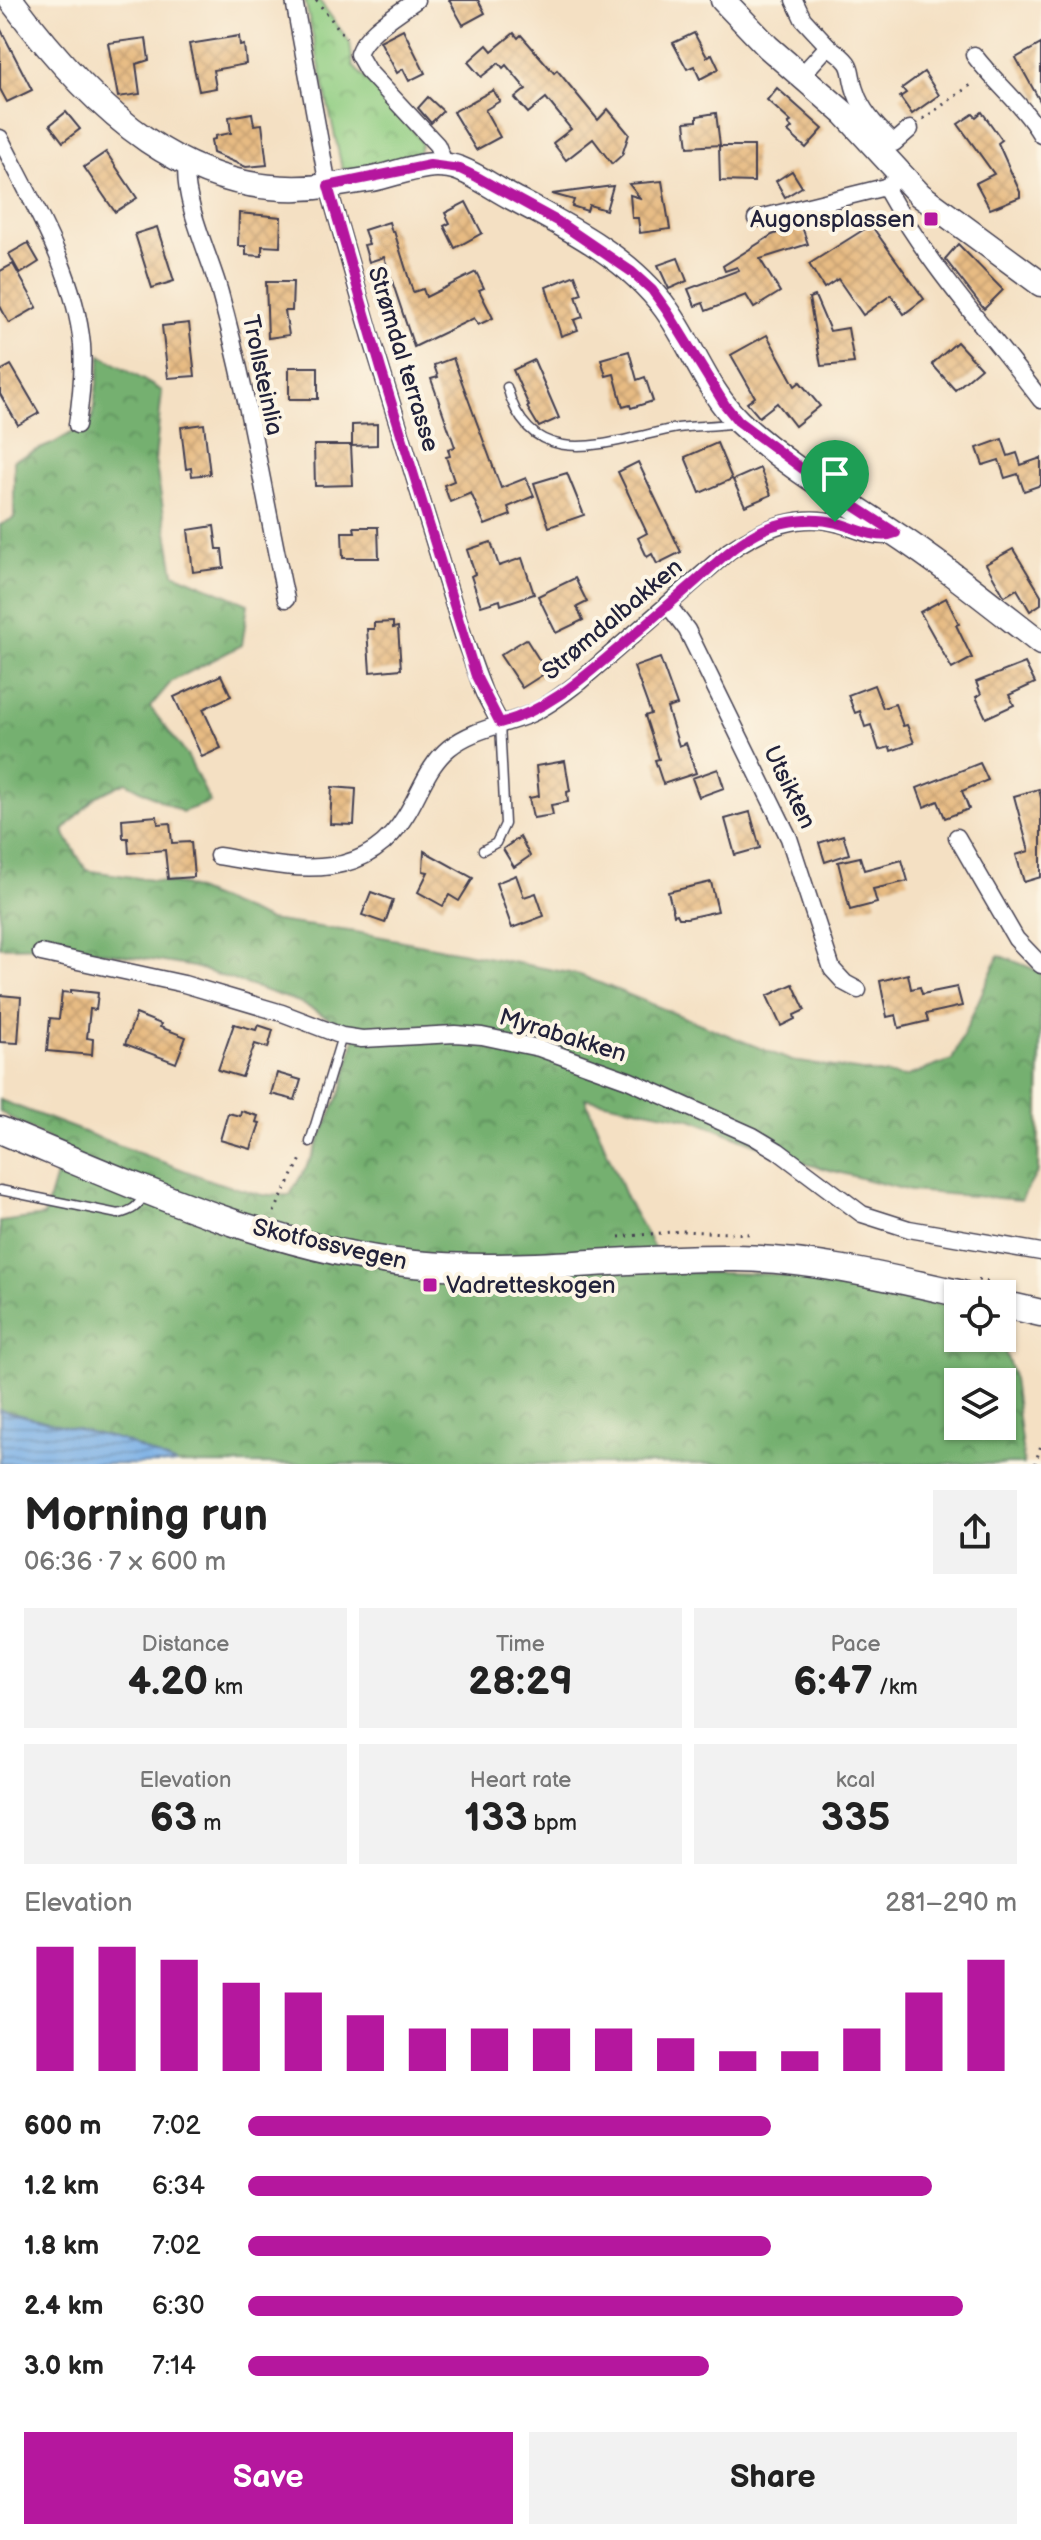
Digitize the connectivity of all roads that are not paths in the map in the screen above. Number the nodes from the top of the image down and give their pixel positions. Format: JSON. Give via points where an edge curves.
{"nodes":[{"id":1,"x":11,"y":0,"type":"edge"},
{"id":2,"x":294,"y":0,"type":"edge"},
{"id":3,"x":416,"y":0,"type":"edge"},
{"id":4,"x":723,"y":0,"type":"edge"},
{"id":5,"x":794,"y":0,"type":"edge"},
{"id":6,"x":828,"y":46,"type":"junction"},
{"id":7,"x":974,"y":55,"type":"dead end"},
{"id":8,"x":801,"y":76,"type":"junction"},
{"id":9,"x":910,"y":129,"type":"road end"},
{"id":10,"x":1041,"y":135,"type":"edge"},
{"id":11,"x":0,"y":138,"type":"edge"},
{"id":12,"x":187,"y":164,"type":"junction"},
{"id":13,"x":445,"y":165,"type":"junction"},
{"id":14,"x":893,"y":182,"type":"junction"},
{"id":15,"x":328,"y":186,"type":"junction"},
{"id":16,"x":756,"y":219,"type":"dead end"},
{"id":17,"x":1041,"y":284,"type":"edge"},
{"id":18,"x":507,"y":387,"type":"dead end"},
{"id":19,"x":1041,"y":400,"type":"edge"},
{"id":20,"x":738,"y":421,"type":"junction"},
{"id":21,"x":77,"y":425,"type":"dead end"},
{"id":22,"x":896,"y":533,"type":"junction"},
{"id":23,"x":286,"y":599,"type":"dead end"},
{"id":24,"x":668,"y":605,"type":"junction"},
{"id":25,"x":1041,"y":643,"type":"edge"},
{"id":26,"x":500,"y":723,"type":"junction"},
{"id":27,"x":957,"y":837,"type":"dead end"},
{"id":28,"x":483,"y":850,"type":"dead end"},
{"id":29,"x":218,"y":856,"type":"dead end"},
{"id":30,"x":41,"y":953,"type":"dead end"},
{"id":31,"x":1041,"y":965,"type":"edge"},
{"id":32,"x":858,"y":990,"type":"dead end"},
{"id":33,"x":342,"y":1036,"type":"junction"},
{"id":34,"x":0,"y":1130,"type":"edge"},
{"id":35,"x":310,"y":1142,"type":"road end"},
{"id":36,"x":0,"y":1190,"type":"edge"},
{"id":37,"x":146,"y":1190,"type":"junction"},
{"id":38,"x":1041,"y":1252,"type":"edge"},
{"id":39,"x":944,"y":1283,"type":"edge"},
{"id":40,"x":1016,"y":1301,"type":"edge"},
{"id":41,"x":1041,"y":1313,"type":"edge"}],
"edges":[{"from":1,"to":12,"type":"street","via":[[91,95],[147,142]]},
{"from":2,"to":15,"type":"street","name":"Strømdal terrasse"},
{"from":3,"to":13,"type":"street","via":[[371,35],[358,54],[437,145]]},
{"from":4,"to":8,"type":"street"},
{"from":5,"to":6,"type":"street","via":[[803,19]]},
{"from":6,"to":8,"type":"street"},
{"from":6,"to":9,"type":"street","via":[[847,59],[857,95],[882,132],[894,143]]},
{"from":7,"to":10,"type":"street"},
{"from":8,"to":14,"type":"street","via":[[845,114]]},
{"from":11,"to":21,"type":"street","via":[[54,249],[78,318],[83,366]]},
{"from":12,"to":15,"type":"street","via":[[248,184]]},
{"from":12,"to":23,"type":"street","name":"Trollsteinlia","via":[[186,184],[235,353]]},
{"from":13,"to":15,"type":"street"},
{"from":13,"to":20,"type":"street","via":[[557,221],[632,272],[667,311]]},
{"from":14,"to":16,"type":"street"},
{"from":14,"to":17,"type":"street"},
{"from":14,"to":19,"type":"street","via":[[924,251]]},
{"from":15,"to":26,"type":"street","name":"Strømdal terrasse","via":[[469,653]]},
{"from":18,"to":20,"type":"lane","via":[[517,417],[545,441],[565,447]]},
{"from":20,"to":22,"type":"street"},
{"from":22,"to":24,"type":"street","name":"Strømdalbakken","via":[[876,535],[815,520],[780,524],[729,551]]},
{"from":22,"to":25,"type":"street"},
{"from":24,"to":26,"type":"street","name":"Strømdalbakken","via":[[554,700]]},
{"from":24,"to":32,"type":"street","name":"Utsikten","via":[[687,630],[789,838],[832,969]]},
{"from":26,"to":28,"type":"lane","via":[[505,824],[496,843]]},
{"from":26,"to":29,"type":"street","name":"Strømdalbakken","via":[[448,749],[391,839],[366,857],[313,868]]},
{"from":27,"to":31,"type":"street","via":[[1016,939]]},
{"from":30,"to":33,"type":"street","name":"Myrabakken","via":[[184,984]]},
{"from":33,"to":35,"type":"lane"},
{"from":33,"to":38,"type":"street","name":"Myrabakken","via":[[455,1034],[539,1048],[628,1080],[753,1136],[862,1214],[909,1229]]},
{"from":34,"to":37,"type":"main road","name":"Skotfossvegen"},
{"from":36,"to":37,"type":"lane","via":[[118,1214],[137,1207]]},
{"from":37,"to":39,"type":"main road","name":"Skotfossvegen","via":[[295,1240],[414,1264],[513,1267],[737,1258]]},
{"from":40,"to":41,"type":"main road"}]}
